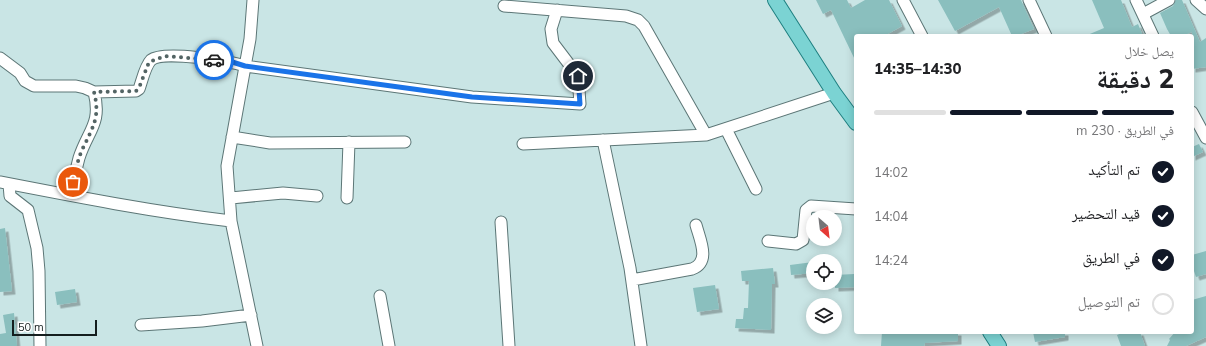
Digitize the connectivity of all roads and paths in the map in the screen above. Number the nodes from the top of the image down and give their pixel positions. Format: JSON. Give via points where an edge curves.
{"nodes":[{"id":1,"x":253,"y":0,"type":"edge"},
{"id":2,"x":776,"y":0,"type":"edge"},
{"id":3,"x":903,"y":0,"type":"edge"},
{"id":4,"x":1029,"y":0,"type":"edge"},
{"id":5,"x":1136,"y":0,"type":"edge"},
{"id":6,"x":1169,"y":0,"type":"edge"},
{"id":7,"x":1196,"y":0,"type":"edge"},
{"id":8,"x":504,"y":6,"type":"dead end"},
{"id":9,"x":1206,"y":9,"type":"edge"},
{"id":10,"x":557,"y":10,"type":"junction"},
{"id":11,"x":1143,"y":14,"type":"junction"},
{"id":12,"x":921,"y":34,"type":"edge"},
{"id":13,"x":1045,"y":34,"type":"edge"},
{"id":14,"x":1152,"y":34,"type":"edge"},
{"id":15,"x":0,"y":58,"type":"edge"},
{"id":16,"x":245,"y":66,"type":"junction"},
{"id":17,"x":94,"y":92,"type":"junction"},
{"id":18,"x":834,"y":94,"type":"junction"},
{"id":19,"x":1194,"y":116,"type":"edge"},
{"id":20,"x":854,"y":121,"type":"edge"},
{"id":21,"x":726,"y":129,"type":"junction"},
{"id":22,"x":706,"y":135,"type":"junction"},
{"id":23,"x":232,"y":137,"type":"junction"},
{"id":24,"x":1206,"y":138,"type":"edge"},
{"id":25,"x":603,"y":140,"type":"junction"},
{"id":26,"x":349,"y":142,"type":"junction"},
{"id":27,"x":405,"y":142,"type":"dead end"},
{"id":28,"x":523,"y":144,"type":"dead end"},
{"id":29,"x":5,"y":183,"type":"edge"},
{"id":30,"x":756,"y":189,"type":"dead end"},
{"id":31,"x":70,"y":194,"type":"junction"},
{"id":32,"x":317,"y":196,"type":"dead end"},
{"id":33,"x":231,"y":198,"type":"junction"},
{"id":34,"x":347,"y":198,"type":"dead end"},
{"id":35,"x":854,"y":209,"type":"edge"},
{"id":36,"x":231,"y":221,"type":"junction"},
{"id":37,"x":501,"y":222,"type":"dead end"},
{"id":38,"x":696,"y":225,"type":"dead end"},
{"id":39,"x":768,"y":241,"type":"dead end"},
{"id":40,"x":632,"y":280,"type":"junction"},
{"id":41,"x":380,"y":296,"type":"dead end"},
{"id":42,"x":251,"y":315,"type":"junction"},
{"id":43,"x":141,"y":325,"type":"dead end"},
{"id":44,"x":991,"y":334,"type":"edge"},
{"id":45,"x":40,"y":346,"type":"edge"},
{"id":46,"x":257,"y":346,"type":"edge"},
{"id":47,"x":389,"y":346,"type":"edge"},
{"id":48,"x":510,"y":346,"type":"edge"},
{"id":49,"x":641,"y":346,"type":"edge"},
{"id":50,"x":999,"y":346,"type":"edge"}],
"edges":[{"from":1,"to":16,"type":"street"},
{"from":2,"to":18,"type":"main road"},
{"from":3,"to":12,"type":"street"},
{"from":4,"to":13,"type":"street"},
{"from":5,"to":11,"type":"street"},
{"from":6,"to":11,"type":"street"},
{"from":7,"to":9,"type":"street"},
{"from":8,"to":10,"type":"street"},
{"from":10,"to":16,"type":"street","via":[[551,29],[553,43],[578,76],[580,104],[472,97]]},
{"from":10,"to":22,"type":"street","via":[[626,16],[638,20],[644,26]]},
{"from":11,"to":14,"type":"street"},
{"from":15,"to":17,"type":"street","via":[[34,86],[76,86]]},
{"from":16,"to":17,"type":"street","via":[[229,61],[165,56],[149,62],[136,91]]},
{"from":16,"to":23,"type":"street"},
{"from":17,"to":31,"type":"street","via":[[97,118],[79,158]]},
{"from":18,"to":20,"type":"main road"},
{"from":18,"to":21,"type":"street"},
{"from":19,"to":24,"type":"street"},
{"from":21,"to":22,"type":"street"},
{"from":21,"to":30,"type":"street"},
{"from":22,"to":25,"type":"street"},
{"from":23,"to":26,"type":"street","via":[[270,143]]},
{"from":23,"to":33,"type":"street","via":[[227,166]]},
{"from":25,"to":28,"type":"street"},
{"from":25,"to":40,"type":"street"},
{"from":26,"to":27,"type":"street"},
{"from":26,"to":34,"type":"street"},
{"from":29,"to":31,"type":"street"},
{"from":29,"to":45,"type":"street","via":[[10,196],[28,210],[37,248]]},
{"from":31,"to":36,"type":"street","via":[[185,216]]},
{"from":32,"to":33,"type":"street","via":[[283,193]]},
{"from":33,"to":36,"type":"street"},
{"from":35,"to":39,"type":"street","via":[[811,206],[806,210],[803,240],[796,244]]},
{"from":36,"to":42,"type":"street"},
{"from":37,"to":48,"type":"street"},
{"from":38,"to":40,"type":"street","via":[[703,252],[703,261],[700,265],[692,269]]},
{"from":40,"to":49,"type":"street"},
{"from":41,"to":47,"type":"street"},
{"from":42,"to":43,"type":"street"},
{"from":42,"to":46,"type":"street"},
{"from":44,"to":50,"type":"main road"}]}
